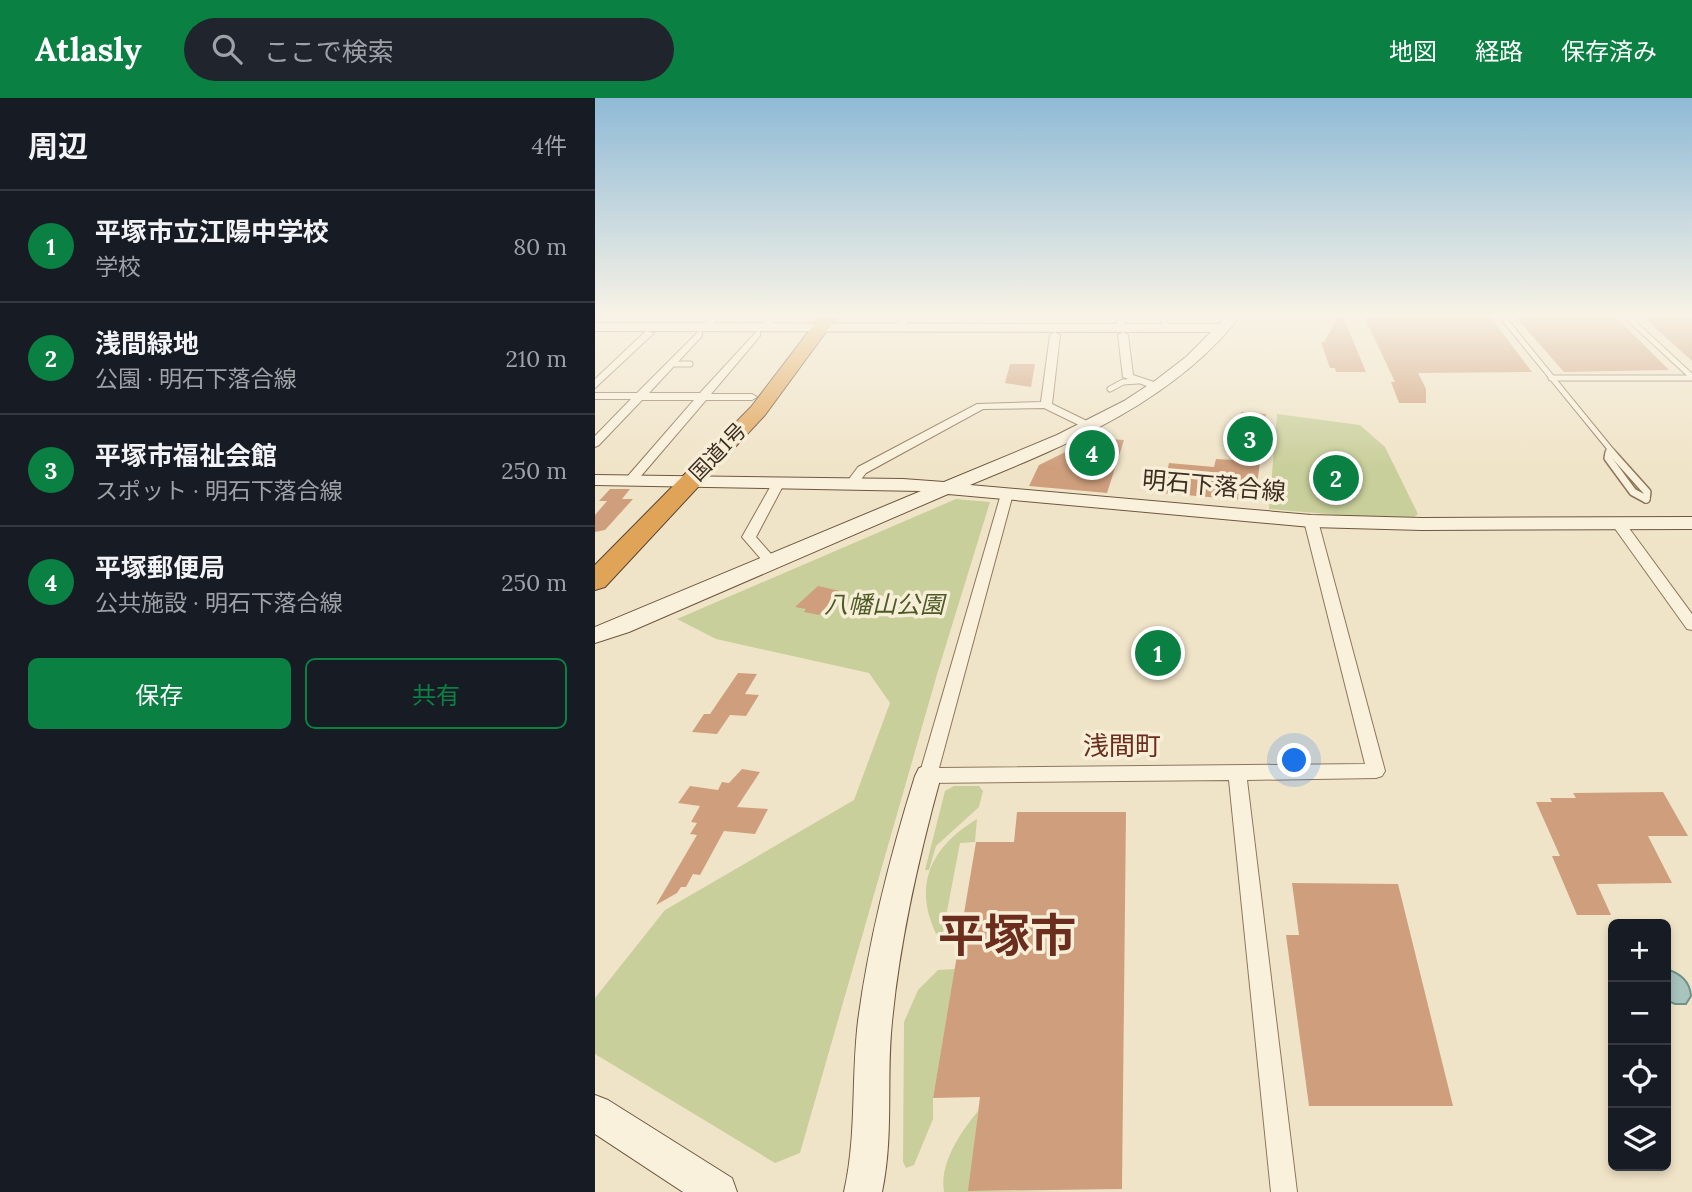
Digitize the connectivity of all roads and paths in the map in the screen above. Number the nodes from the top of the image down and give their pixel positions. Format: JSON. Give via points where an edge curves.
{"nodes":[{"id":1,"x":616,"y":365,"type":"edge"},
{"id":2,"x":669,"y":365,"type":"edge"},
{"id":3,"x":732,"y":365,"type":"edge"},
{"id":4,"x":780,"y":365,"type":"edge"},
{"id":5,"x":788,"y":365,"type":"edge"},
{"id":6,"x":1050,"y":365,"type":"edge"},
{"id":7,"x":1127,"y":365,"type":"edge"},
{"id":8,"x":1184,"y":365,"type":"edge"},
{"id":9,"x":1541,"y":365,"type":"edge"},
{"id":10,"x":1679,"y":365,"type":"edge"},
{"id":11,"x":1692,"y":377,"type":"edge"},
{"id":12,"x":1551,"y":378,"type":"junction"},
{"id":13,"x":1138,"y":381,"type":"junction"},
{"id":14,"x":595,"y":385,"type":"edge"},
{"id":15,"x":1156,"y":386,"type":"junction"},
{"id":16,"x":1110,"y":389,"type":"dead end"},
{"id":17,"x":595,"y":396,"type":"edge"},
{"id":18,"x":640,"y":396,"type":"junction"},
{"id":19,"x":705,"y":397,"type":"junction"},
{"id":20,"x":752,"y":397,"type":"junction"},
{"id":21,"x":1046,"y":405,"type":"junction"},
{"id":22,"x":1089,"y":426,"type":"junction"},
{"id":23,"x":595,"y":443,"type":"edge"},
{"id":24,"x":1609,"y":450,"type":"junction"},
{"id":25,"x":1014,"y":462,"type":"junction"},
{"id":26,"x":595,"y":480,"type":"edge"},
{"id":27,"x":631,"y":480,"type":"junction"},
{"id":28,"x":680,"y":480,"type":"junction"},
{"id":29,"x":779,"y":482,"type":"junction"},
{"id":30,"x":852,"y":483,"type":"junction"},
{"id":31,"x":949,"y":487,"type":"junction"},
{"id":32,"x":1007,"y":494,"type":"junction"},
{"id":33,"x":1311,"y":521,"type":"junction"},
{"id":34,"x":1618,"y":523,"type":"junction"},
{"id":35,"x":1692,"y":523,"type":"edge"},
{"id":36,"x":772,"y":563,"type":"junction"},
{"id":37,"x":598,"y":570,"type":"edge"},
{"id":38,"x":1692,"y":625,"type":"edge"},
{"id":39,"x":595,"y":635,"type":"edge"},
{"id":40,"x":1237,"y":773,"type":"junction"},
{"id":41,"x":928,"y":776,"type":"junction"},
{"id":42,"x":595,"y":1113,"type":"edge"},
{"id":43,"x":718,"y":1192,"type":"edge"},
{"id":44,"x":863,"y":1192,"type":"edge"},
{"id":45,"x":1284,"y":1192,"type":"edge"}],
"edges":[{"from":1,"to":14,"type":"street"},
{"from":2,"to":18,"type":"street"},
{"from":3,"to":19,"type":"street"},
{"from":4,"to":20,"type":"highway","name":"国道1号"},
{"from":5,"to":28,"type":"highway","name":"国道1号","via":[[758,411]]},
{"from":6,"to":21,"type":"street"},
{"from":7,"to":13,"type":"street","via":[[1128,377]]},
{"from":8,"to":15,"type":"street"},
{"from":9,"to":12,"type":"lane"},
{"from":10,"to":11,"type":"lane"},
{"from":11,"to":12,"type":"lane"},
{"from":12,"to":24,"type":"lane"},
{"from":13,"to":15,"type":"street"},
{"from":13,"to":16,"type":"lane"},
{"from":15,"to":22,"type":"street"},
{"from":17,"to":18,"type":"street"},
{"from":18,"to":19,"type":"street"},
{"from":18,"to":23,"type":"street"},
{"from":19,"to":20,"type":"street"},
{"from":19,"to":27,"type":"street"},
{"from":20,"to":28,"type":"highway","name":"国道1号"},
{"from":21,"to":22,"type":"street"},
{"from":21,"to":30,"type":"street","via":[[981,406],[862,470]]},
{"from":22,"to":25,"type":"street"},
{"from":24,"to":24,"type":"lane","via":[[1647,492],[1646,499],[1633,492],[1608,458]]},
{"from":25,"to":31,"type":"street"},
{"from":25,"to":32,"type":"street"},
{"from":26,"to":27,"type":"street","name":"明石下落合線"},
{"from":27,"to":28,"type":"street","name":"明石下落合線"},
{"from":28,"to":29,"type":"street","name":"明石下落合線"},
{"from":28,"to":37,"type":"highway","name":"国道1号"},
{"from":29,"to":30,"type":"street","name":"明石下落合線"},
{"from":29,"to":36,"type":"street","via":[[749,537]]},
{"from":30,"to":31,"type":"street","name":"明石下落合線"},
{"from":31,"to":32,"type":"street","name":"明石下落合線"},
{"from":31,"to":36,"type":"street"},
{"from":32,"to":33,"type":"street","name":"明石下落合線"},
{"from":32,"to":41,"type":"street"},
{"from":33,"to":34,"type":"street","name":"明石下落合線"},
{"from":33,"to":40,"type":"street","via":[[1376,771]]},
{"from":34,"to":35,"type":"street","name":"明石下落合線"},
{"from":34,"to":38,"type":"street"},
{"from":36,"to":39,"type":"street"},
{"from":40,"to":41,"type":"street"},
{"from":40,"to":45,"type":"street"},
{"from":41,"to":44,"type":"street","via":[[889,933],[875,1024],[874,1130]]},
{"from":42,"to":43,"type":"street"}]}
